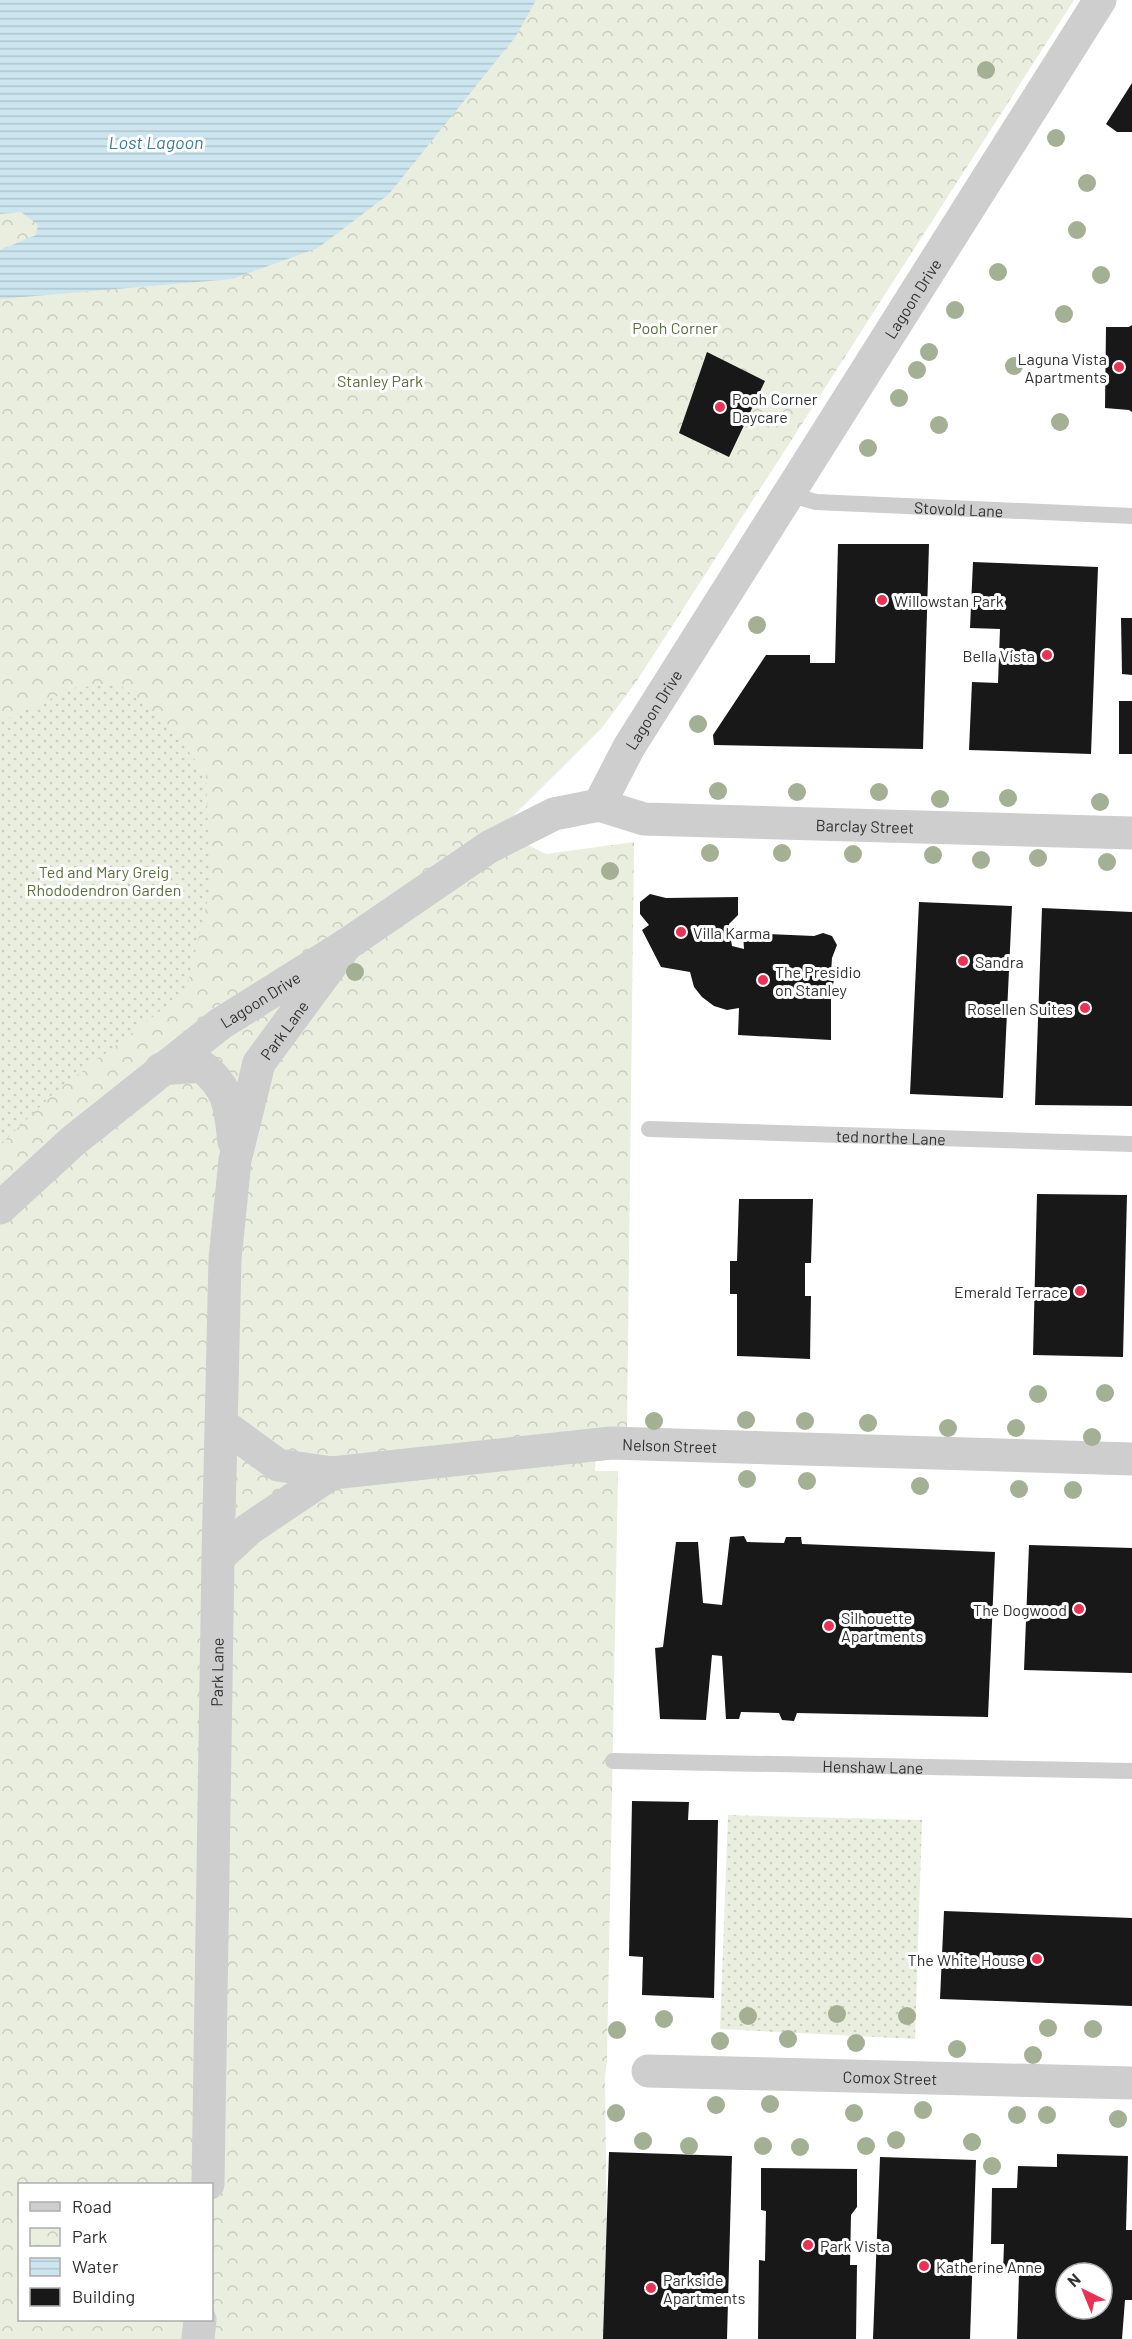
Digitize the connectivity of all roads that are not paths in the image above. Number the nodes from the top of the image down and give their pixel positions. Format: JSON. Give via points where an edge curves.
{"nodes":[{"id":1,"x":1100,"y":0,"type":"edge"},
{"id":2,"x":788,"y":494,"type":"junction"},
{"id":3,"x":1132,"y":516,"type":"edge"},
{"id":4,"x":599,"y":806,"type":"junction"},
{"id":5,"x":1132,"y":833,"type":"edge"},
{"id":6,"x":346,"y":945,"type":"junction"},
{"id":7,"x":161,"y":1069,"type":"junction"},
{"id":8,"x":649,"y":1130,"type":"dead end"},
{"id":9,"x":1132,"y":1144,"type":"edge"},
{"id":10,"x":235,"y":1160,"type":"junction"},
{"id":11,"x":0,"y":1208,"type":"edge"},
{"id":12,"x":223,"y":1425,"type":"junction"},
{"id":13,"x":1132,"y":1459,"type":"edge"},
{"id":14,"x":333,"y":1473,"type":"junction"},
{"id":15,"x":218,"y":1558,"type":"junction"},
{"id":16,"x":613,"y":1761,"type":"dead end"},
{"id":17,"x":1132,"y":1771,"type":"edge"},
{"id":18,"x":648,"y":2071,"type":"dead end"},
{"id":19,"x":1132,"y":2083,"type":"edge"},
{"id":20,"x":208,"y":2183,"type":"edge"},
{"id":21,"x":200,"y":2321,"type":"edge"},
{"id":22,"x":198,"y":2339,"type":"edge"}],
"edges":[{"from":1,"to":2,"type":"street","name":"Lagoon Drive"},
{"from":2,"to":3,"type":"lane","name":"Stovold Lane","via":[[816,502]]},
{"from":2,"to":4,"type":"street","name":"Lagoon Drive","via":[[628,747]]},
{"from":4,"to":5,"type":"street","name":"Barclay Street","via":[[645,819]]},
{"from":4,"to":6,"type":"street","name":"Lagoon Drive","via":[[554,814],[489,847]]},
{"from":6,"to":7,"type":"street","name":"Lagoon Drive","via":[[220,1024]]},
{"from":6,"to":10,"type":"street","name":"Park Lane","via":[[260,1063]]},
{"from":7,"to":10,"type":"street","name":"Park Lane","via":[[201,1066],[216,1078],[230,1103]]},
{"from":7,"to":11,"type":"street","name":"Lagoon Drive"},
{"from":8,"to":9,"type":"lane","name":"ted northe Lane"},
{"from":10,"to":12,"type":"street","name":"Park Lane","via":[[225,1259]]},
{"from":12,"to":14,"type":"street","name":"Nelson Street","via":[[278,1465]]},
{"from":12,"to":15,"type":"street","name":"Park Lane"},
{"from":13,"to":14,"type":"street","name":"Nelson Street","via":[[611,1443]]},
{"from":14,"to":15,"type":"street","via":[[249,1529]]},
{"from":15,"to":20,"type":"street","name":"Park Lane"},
{"from":16,"to":17,"type":"lane","name":"Henshaw Lane"},
{"from":18,"to":19,"type":"street","name":"Comox Street"},
{"from":21,"to":22,"type":"street"}]}
